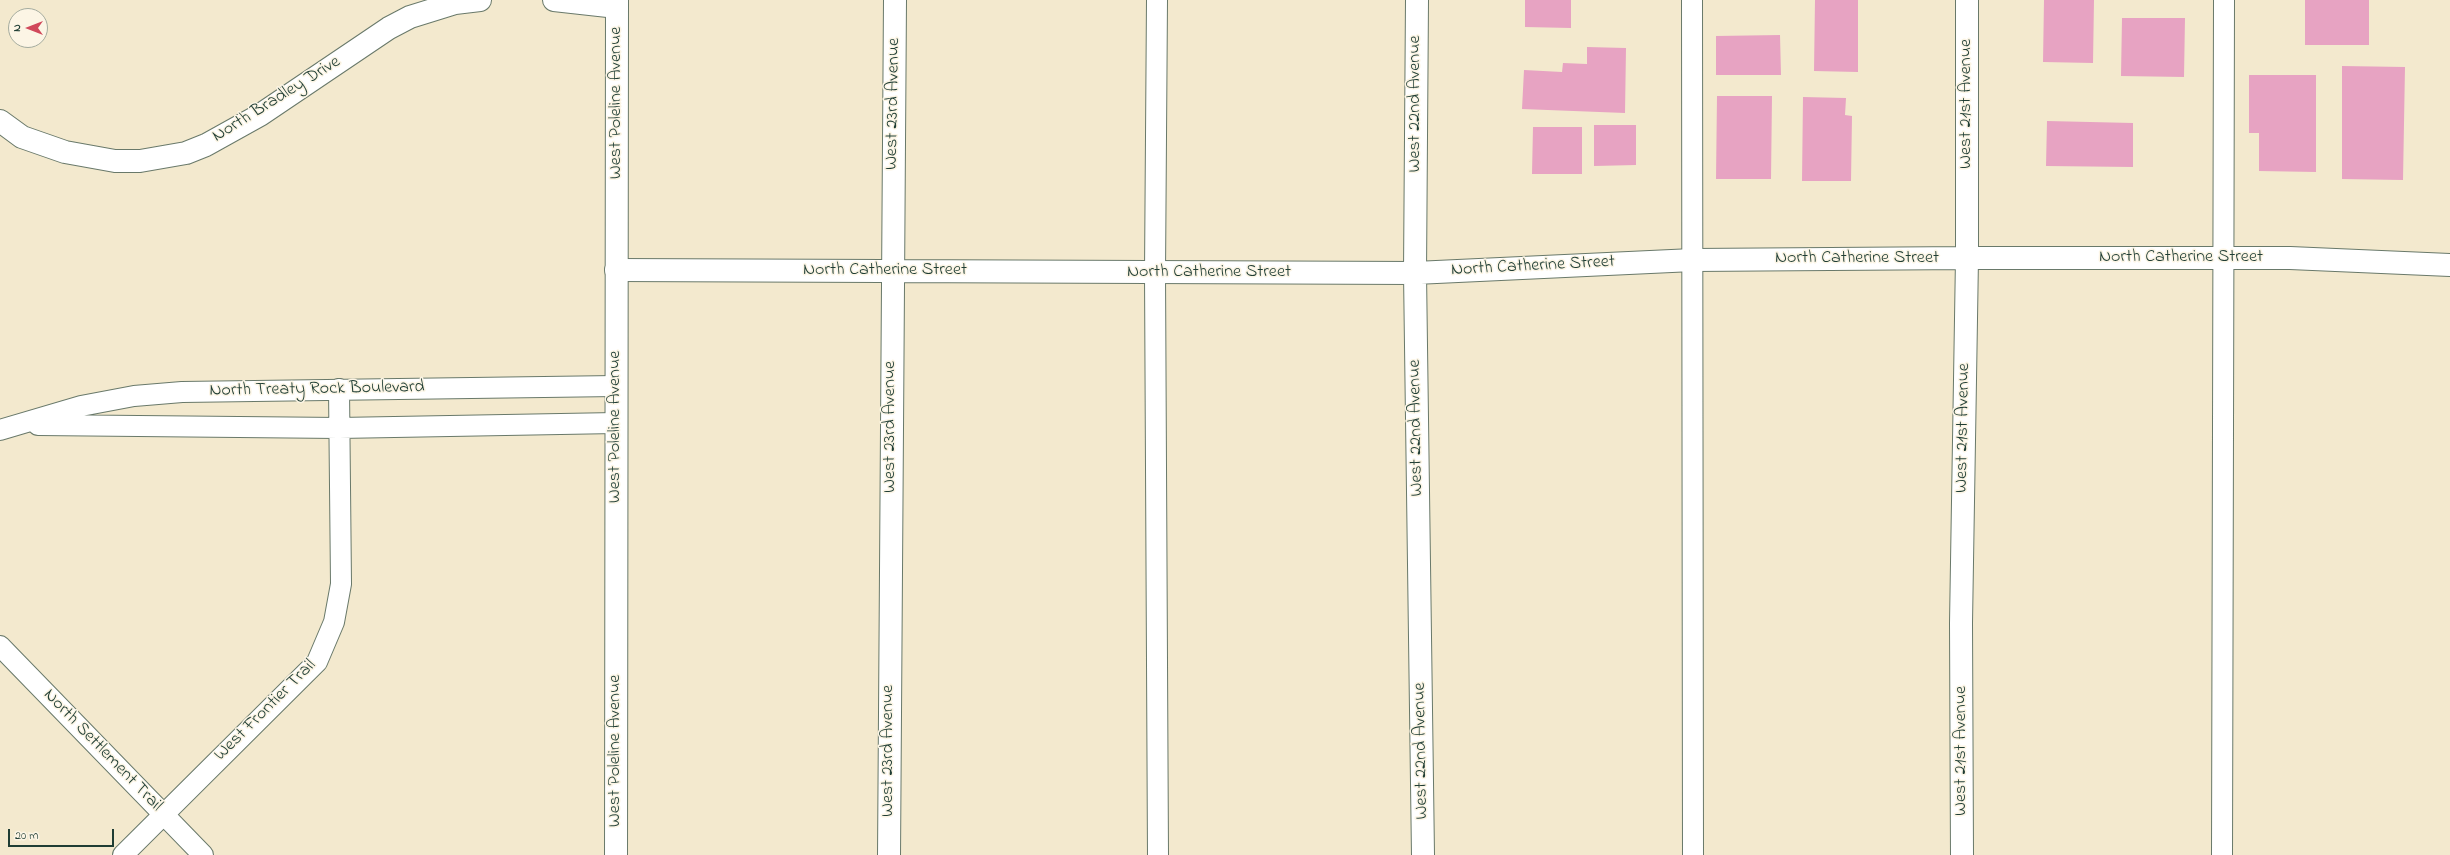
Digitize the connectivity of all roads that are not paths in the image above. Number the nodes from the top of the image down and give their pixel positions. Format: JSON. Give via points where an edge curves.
{"nodes":[{"id":1,"x":480,"y":0,"type":"edge"},
{"id":2,"x":554,"y":0,"type":"edge"},
{"id":3,"x":895,"y":0,"type":"edge"},
{"id":4,"x":1157,"y":0,"type":"edge"},
{"id":5,"x":1416,"y":0,"type":"edge"},
{"id":6,"x":1692,"y":0,"type":"edge"},
{"id":7,"x":1967,"y":0,"type":"edge"},
{"id":8,"x":2224,"y":0,"type":"edge"},
{"id":9,"x":617,"y":4,"type":"edge"},
{"id":10,"x":0,"y":121,"type":"edge"},
{"id":11,"x":1967,"y":258,"type":"junction"},
{"id":12,"x":2224,"y":258,"type":"junction"},
{"id":13,"x":1693,"y":260,"type":"junction"},
{"id":14,"x":2450,"y":264,"type":"edge"},
{"id":15,"x":616,"y":270,"type":"junction"},
{"id":16,"x":892,"y":271,"type":"junction"},
{"id":17,"x":1155,"y":273,"type":"junction"},
{"id":18,"x":1416,"y":273,"type":"junction"},
{"id":19,"x":616,"y":386,"type":"junction"},
{"id":20,"x":339,"y":389,"type":"junction"},
{"id":21,"x":616,"y":423,"type":"junction"},
{"id":22,"x":22,"y":424,"type":"junction"},
{"id":23,"x":339,"y":428,"type":"junction"},
{"id":24,"x":0,"y":430,"type":"edge"},
{"id":25,"x":0,"y":646,"type":"edge"},
{"id":26,"x":163,"y":814,"type":"junction"},
{"id":27,"x":123,"y":855,"type":"edge"},
{"id":28,"x":203,"y":855,"type":"edge"},
{"id":29,"x":616,"y":855,"type":"edge"},
{"id":30,"x":889,"y":855,"type":"edge"},
{"id":31,"x":1158,"y":855,"type":"edge"},
{"id":32,"x":1423,"y":855,"type":"edge"},
{"id":33,"x":1693,"y":855,"type":"edge"},
{"id":34,"x":1962,"y":855,"type":"edge"},
{"id":35,"x":2222,"y":855,"type":"edge"}],
"edges":[{"from":1,"to":10,"type":"street","name":"North Bradley Drive","via":[[455,3],[410,17],[389,28],[260,115],[206,145],[186,153],[140,161],[115,161],[65,152],[29,140]]},
{"from":2,"to":9,"type":"street"},
{"from":3,"to":16,"type":"street","name":"West 23rd Avenue"},
{"from":4,"to":17,"type":"lane"},
{"from":5,"to":18,"type":"street","name":"West 22nd Avenue"},
{"from":6,"to":13,"type":"lane"},
{"from":7,"to":11,"type":"street","name":"West 21st Avenue"},
{"from":8,"to":12,"type":"lane"},
{"from":9,"to":15,"type":"street","name":"West Poleline Avenue"},
{"from":11,"to":12,"type":"street","name":"North Catherine Street"},
{"from":11,"to":13,"type":"street","name":"North Catherine Street"},
{"from":11,"to":34,"type":"street","name":"West 21st Avenue","via":[[1961,623]]},
{"from":12,"to":14,"type":"street","name":"North Catherine Street"},
{"from":12,"to":35,"type":"lane"},
{"from":13,"to":18,"type":"street","name":"North Catherine Street"},
{"from":13,"to":33,"type":"lane"},
{"from":15,"to":16,"type":"street","name":"North Catherine Street"},
{"from":15,"to":19,"type":"street","name":"West Poleline Avenue"},
{"from":16,"to":17,"type":"street","name":"North Catherine Street"},
{"from":16,"to":30,"type":"street","name":"West 23rd Avenue"},
{"from":17,"to":18,"type":"street","name":"North Catherine Street"},
{"from":17,"to":31,"type":"lane"},
{"from":18,"to":32,"type":"street","name":"West 22nd Avenue"},
{"from":19,"to":20,"type":"lane","name":"North Treaty Rock Boulevard"},
{"from":19,"to":21,"type":"street","name":"West Poleline Avenue"},
{"from":20,"to":22,"type":"lane","name":"North Treaty Rock Boulevard","via":[[182,392],[134,396],[81,406]]},
{"from":20,"to":23,"type":"lane","name":"West Frontier Trail"},
{"from":21,"to":23,"type":"lane","name":"North Treaty Rock Boulevard"},
{"from":21,"to":29,"type":"street","name":"West Poleline Avenue"},
{"from":22,"to":23,"type":"lane","name":"North Treaty Rock Boulevard","via":[[163,428]]},
{"from":22,"to":24,"type":"lane","name":"North Treaty Rock Boulevard"},
{"from":23,"to":26,"type":"lane","name":"West Frontier Trail","via":[[341,584],[334,622],[317,662]]},
{"from":25,"to":26,"type":"lane","name":"North Settlement Trail"},
{"from":26,"to":27,"type":"lane","name":"West Frontier Trail"},
{"from":26,"to":28,"type":"lane","name":"North Settlement Trail"}]}
